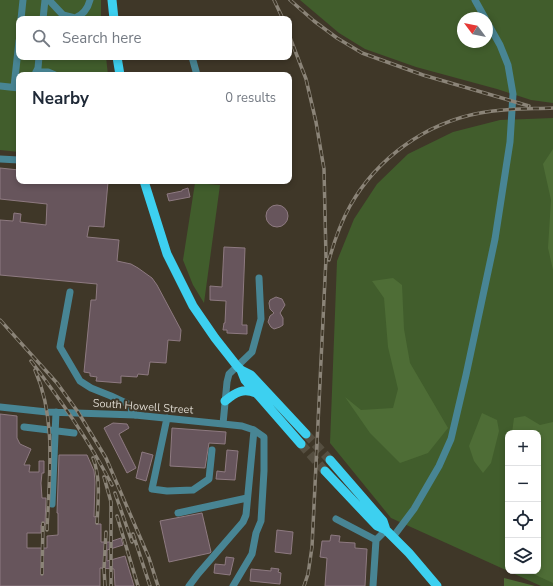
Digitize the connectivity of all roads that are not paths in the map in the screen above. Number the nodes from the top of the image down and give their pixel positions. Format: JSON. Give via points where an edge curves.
{"nodes":[{"id":1,"x":23,"y":0,"type":"edge"},
{"id":2,"x":46,"y":0,"type":"edge"},
{"id":3,"x":49,"y":0,"type":"edge"},
{"id":4,"x":90,"y":0,"type":"edge"},
{"id":5,"x":112,"y":0,"type":"edge"},
{"id":6,"x":475,"y":0,"type":"edge"},
{"id":7,"x":482,"y":12,"type":"edge"},
{"id":8,"x":21,"y":16,"type":"edge"},
{"id":9,"x":43,"y":16,"type":"edge"},
{"id":10,"x":67,"y":16,"type":"edge"},
{"id":11,"x":78,"y":16,"type":"edge"},
{"id":12,"x":114,"y":16,"type":"edge"},
{"id":13,"x":493,"y":33,"type":"edge"},
{"id":14,"x":18,"y":60,"type":"edge"},
{"id":15,"x":39,"y":60,"type":"edge"},
{"id":16,"x":118,"y":60,"type":"edge"},
{"id":17,"x":193,"y":60,"type":"edge"},
{"id":18,"x":18,"y":72,"type":"edge"},
{"id":19,"x":36,"y":72,"type":"edge"},
{"id":20,"x":120,"y":72,"type":"edge"},
{"id":21,"x":197,"y":72,"type":"edge"},
{"id":22,"x":0,"y":86,"type":"edge"},
{"id":23,"x":16,"y":87,"type":"edge"},
{"id":24,"x":0,"y":159,"type":"edge"},
{"id":25,"x":16,"y":160,"type":"edge"},
{"id":26,"x":145,"y":184,"type":"edge"},
{"id":27,"x":259,"y":278,"type":"dead end"},
{"id":28,"x":70,"y":292,"type":"dead end"},
{"id":29,"x":239,"y":368,"type":"junction"},
{"id":30,"x":256,"y":393,"type":"junction"},
{"id":31,"x":226,"y":401,"type":"junction"},
{"id":32,"x":0,"y":407,"type":"edge"},
{"id":33,"x":56,"y":412,"type":"junction"},
{"id":34,"x":135,"y":415,"type":"junction"},
{"id":35,"x":167,"y":418,"type":"junction"},
{"id":36,"x":223,"y":424,"type":"junction"},
{"id":37,"x":24,"y":427,"type":"dead end"},
{"id":38,"x":55,"y":430,"type":"junction"},
{"id":39,"x":254,"y":430,"type":"junction"},
{"id":40,"x":74,"y":433,"type":"dead end"},
{"id":41,"x":306,"y":434,"type":"tunnel mouth"},
{"id":42,"x":301,"y":444,"type":"tunnel mouth"},
{"id":43,"x":212,"y":450,"type":"dead end"},
{"id":44,"x":330,"y":460,"type":"tunnel mouth"},
{"id":45,"x":325,"y":471,"type":"tunnel mouth"},
{"id":46,"x":247,"y":498,"type":"junction"},
{"id":47,"x":52,"y":504,"type":"dead end"},
{"id":48,"x":178,"y":512,"type":"dead end"},
{"id":49,"x":336,"y":519,"type":"dead end"},
{"id":50,"x":389,"y":534,"type":"junction"},
{"id":51,"x":376,"y":540,"type":"junction"},
{"id":52,"x":189,"y":586,"type":"edge"},
{"id":53,"x":233,"y":586,"type":"edge"},
{"id":54,"x":373,"y":586,"type":"edge"},
{"id":55,"x":437,"y":586,"type":"edge"}],
"edges":[{"from":1,"to":8,"type":"street"},
{"from":2,"to":9,"type":"street"},
{"from":3,"to":10,"type":"street"},
{"from":4,"to":11,"type":"street","via":[[84,12]]},
{"from":5,"to":12,"type":"main road"},
{"from":6,"to":7,"type":"street"},
{"from":13,"to":50,"type":"street","via":[[508,65],[513,94],[510,142],[495,239],[451,439],[439,466],[414,509]]},
{"from":14,"to":18,"type":"street"},
{"from":15,"to":19,"type":"street"},
{"from":16,"to":20,"type":"main road"},
{"from":17,"to":21,"type":"street"},
{"from":22,"to":23,"type":"street"},
{"from":24,"to":25,"type":"street"},
{"from":26,"to":29,"type":"main road","via":[[167,254],[193,306]]},
{"from":27,"to":29,"type":"street","via":[[261,319],[252,352]]},
{"from":28,"to":34,"type":"street","via":[[60,347],[70,366],[80,381],[128,404]]},
{"from":29,"to":30,"type":"main road"},
{"from":29,"to":31,"type":"street","via":[[229,374]]},
{"from":29,"to":41,"type":"main road","via":[[251,375]]},
{"from":30,"to":31,"type":"main road","via":[[240,391]]},
{"from":30,"to":42,"type":"main road"},
{"from":31,"to":36,"type":"street"},
{"from":32,"to":33,"type":"street","name":"South Howell Street"},
{"from":33,"to":34,"type":"street","name":"South Howell Street"},
{"from":33,"to":38,"type":"street"},
{"from":34,"to":35,"type":"street","name":"South Howell Street"},
{"from":35,"to":36,"type":"street","name":"South Howell Street"},
{"from":35,"to":43,"type":"street","via":[[152,489],[193,490],[209,479]]},
{"from":36,"to":39,"type":"street","name":"South Howell Street"},
{"from":37,"to":38,"type":"street"},
{"from":38,"to":40,"type":"street"},
{"from":38,"to":47,"type":"street"},
{"from":39,"to":46,"type":"street"},
{"from":39,"to":53,"type":"street","via":[[264,437],[261,521],[252,554]]},
{"from":44,"to":50,"type":"main road","via":[[383,521]]},
{"from":45,"to":50,"type":"main road","via":[[377,526]]},
{"from":46,"to":48,"type":"street"},
{"from":46,"to":52,"type":"street","via":[[243,522]]},
{"from":49,"to":51,"type":"street"},
{"from":50,"to":51,"type":"street"},
{"from":50,"to":55,"type":"main road"},
{"from":51,"to":54,"type":"street"}]}
